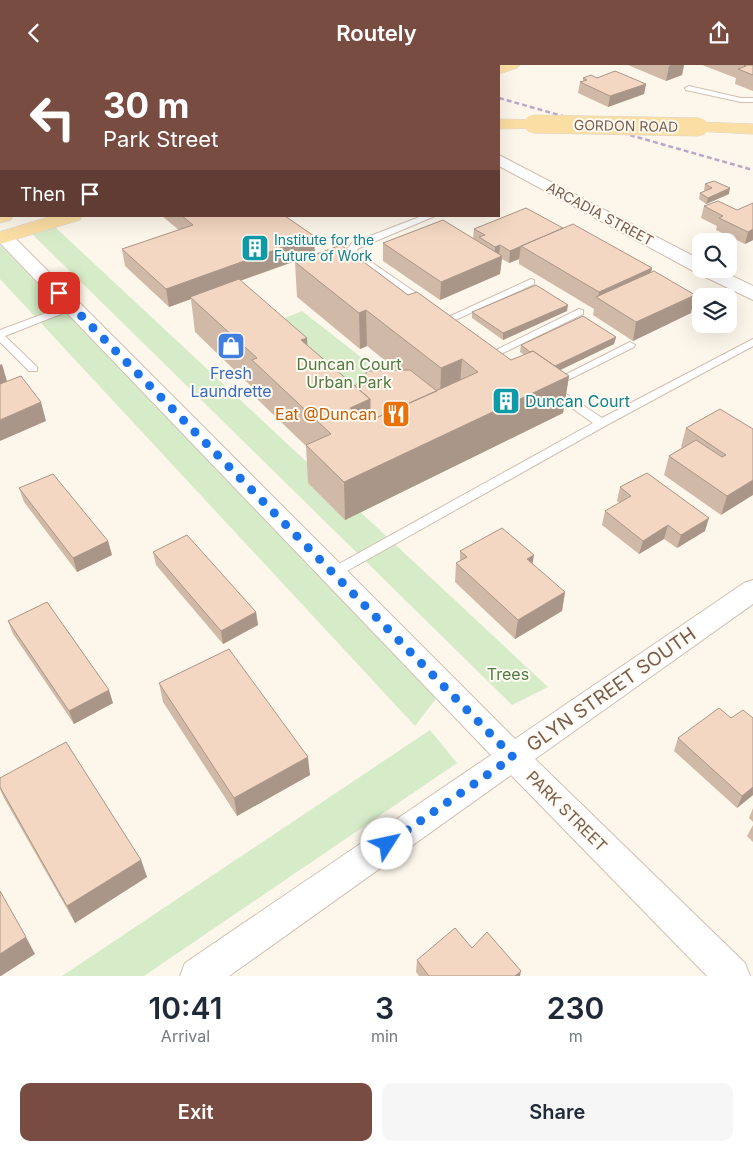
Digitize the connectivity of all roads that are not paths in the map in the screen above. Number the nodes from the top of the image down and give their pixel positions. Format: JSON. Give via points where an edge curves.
{"nodes":[{"id":1,"x":512,"y":65,"type":"edge"},
{"id":2,"x":500,"y":69,"type":"edge"},
{"id":3,"x":689,"y":88,"type":"dead end"},
{"id":4,"x":753,"y":99,"type":"edge"},
{"id":5,"x":500,"y":124,"type":"edge"},
{"id":6,"x":753,"y":129,"type":"edge"},
{"id":7,"x":500,"y":162,"type":"edge"},
{"id":8,"x":67,"y":217,"type":"edge"},
{"id":9,"x":428,"y":217,"type":"edge"},
{"id":10,"x":2,"y":227,"type":"edge"},
{"id":11,"x":692,"y":262,"type":"edge"},
{"id":12,"x":722,"y":278,"type":"edge"},
{"id":13,"x":531,"y":282,"type":"dead end"},
{"id":14,"x":753,"y":295,"type":"edge"},
{"id":15,"x":73,"y":307,"type":"junction"},
{"id":16,"x":580,"y":312,"type":"dead end"},
{"id":17,"x":0,"y":335,"type":"edge"},
{"id":18,"x":753,"y":342,"type":"edge"},
{"id":19,"x":630,"y":345,"type":"dead end"},
{"id":20,"x":496,"y":352,"type":"edge"},
{"id":21,"x":33,"y":369,"type":"dead end"},
{"id":22,"x":601,"y":423,"type":"junction"},
{"id":23,"x":333,"y":573,"type":"junction"},
{"id":24,"x":753,"y":590,"type":"edge"},
{"id":25,"x":513,"y":757,"type":"junction"},
{"id":26,"x":198,"y":976,"type":"edge"},
{"id":27,"x":732,"y":976,"type":"edge"}],
"edges":[{"from":1,"to":2,"type":"main road"},
{"from":3,"to":4,"type":"lane","via":[[741,100]]},
{"from":5,"to":6,"type":"main road","name":"GORDON ROAD","bridge":true},
{"from":7,"to":11,"type":"street","name":"ARCADIA STREET"},
{"from":8,"to":10,"type":"main road"},
{"from":9,"to":13,"type":"lane","via":[[355,245],[352,249],[354,254],[445,316]]},
{"from":10,"to":15,"type":"street","name":"PARK STREET"},
{"from":12,"to":14,"type":"street","name":"ARCADIA STREET"},
{"from":15,"to":17,"type":"lane"},
{"from":15,"to":23,"type":"street","name":"PARK STREET"},
{"from":16,"to":20,"type":"lane"},
{"from":17,"to":21,"type":"lane"},
{"from":18,"to":22,"type":"lane"},
{"from":19,"to":22,"type":"lane","via":[[544,384]]},
{"from":22,"to":23,"type":"lane"},
{"from":23,"to":25,"type":"street","name":"PARK STREET"},
{"from":24,"to":25,"type":"street","name":"GLYN STREET SOUTH"},
{"from":25,"to":26,"type":"street","name":"GLYN STREET SOUTH"},
{"from":25,"to":27,"type":"street","name":"PARK STREET"}]}
